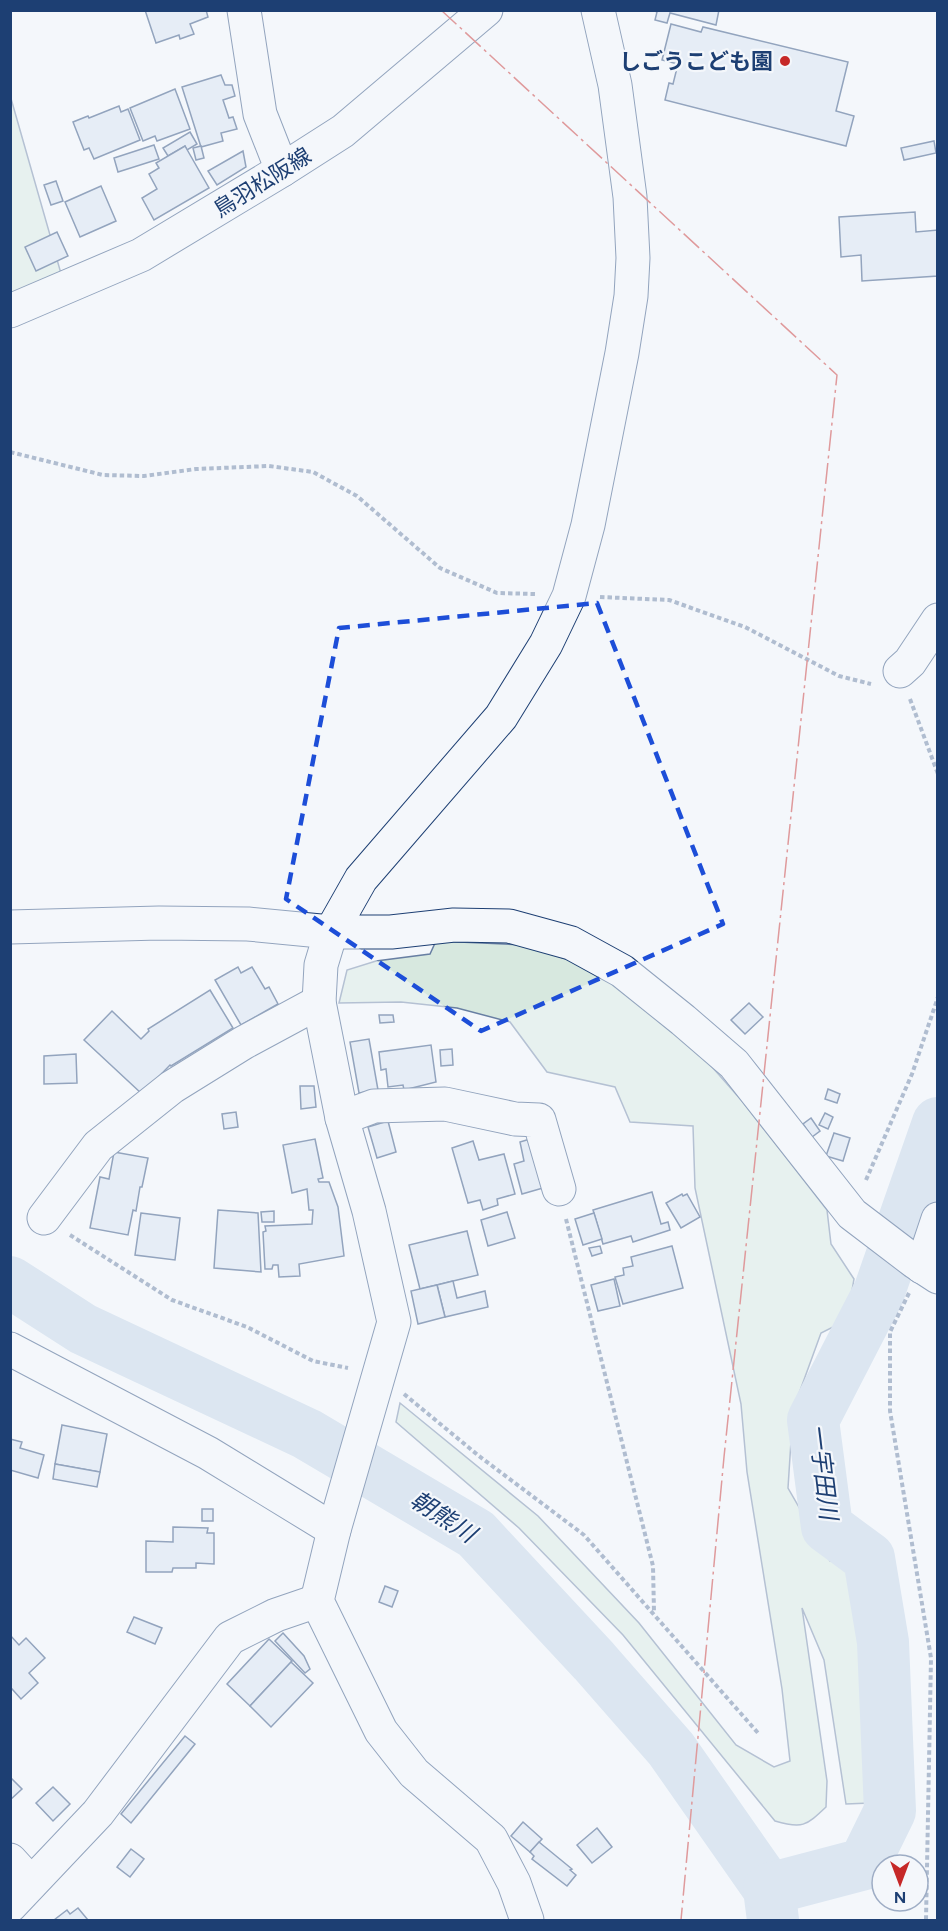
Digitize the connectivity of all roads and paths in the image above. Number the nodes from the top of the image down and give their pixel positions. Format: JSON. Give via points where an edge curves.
{"nodes":[{"id":1,"x":244,"y":10,"type":"edge"},
{"id":2,"x":486,"y":10,"type":"edge"},
{"id":3,"x":598,"y":10,"type":"edge"},
{"id":4,"x":282,"y":170,"type":"junction"},
{"id":5,"x":10,"y":311,"type":"edge"},
{"id":6,"x":10,"y":452,"type":"edge"},
{"id":7,"x":569,"y":596,"type":"junction"},
{"id":8,"x":938,"y":620,"type":"edge"},
{"id":9,"x":900,"y":671,"type":"junction"},
{"id":10,"x":938,"y":774,"type":"edge"},
{"id":11,"x":10,"y":927,"type":"edge"},
{"id":12,"x":331,"y":932,"type":"junction"},
{"id":13,"x":938,"y":997,"type":"edge"},
{"id":14,"x":319,"y":1002,"type":"junction"},
{"id":15,"x":342,"y":1118,"type":"junction"},
{"id":16,"x":558,"y":1189,"type":"joint"},
{"id":17,"x":44,"y":1218,"type":"joint"},
{"id":18,"x":860,"y":1219,"type":"junction"},
{"id":19,"x":938,"y":1219,"type":"edge"},
{"id":20,"x":925,"y":1269,"type":"edge"},
{"id":21,"x":10,"y":1349,"type":"edge"},
{"id":22,"x":377,"y":1387,"type":"junction"},
{"id":23,"x":334,"y":1530,"type":"junction"},
{"id":24,"x":317,"y":1601,"type":"junction"},
{"id":25,"x":654,"y":1612,"type":"junction"},
{"id":26,"x":758,"y":1733,"type":"dead end"},
{"id":27,"x":17,"y":1883,"type":"edge"},
{"id":28,"x":526,"y":1920,"type":"edge"},
{"id":29,"x":926,"y":1920,"type":"edge"}],
"edges":[{"from":1,"to":4,"type":"street","via":[[260,114]]},
{"from":2,"to":4,"type":"street","name":"鳥羽松阪線","via":[[343,131]]},
{"from":3,"to":7,"type":"street","via":[[615,85],[630,197],[632,277],[613,399],[588,525]]},
{"from":4,"to":5,"type":"street","name":"鳥羽松阪線","via":[[141,255]]},
{"from":6,"to":7,"type":"path","via":[[103,475],[144,476],[269,466],[314,472],[357,496],[440,568],[497,593]]},
{"from":7,"to":9,"type":"path","via":[[669,600],[745,627],[839,676],[873,684]]},
{"from":7,"to":12,"type":"street","via":[[546,644],[501,717],[361,879]]},
{"from":8,"to":9,"type":"street"},
{"from":9,"to":10,"type":"path"},
{"from":11,"to":12,"type":"street","via":[[159,922],[248,924]]},
{"from":12,"to":14,"type":"street","via":[[321,965]]},
{"from":12,"to":18,"type":"street","via":[[509,926],[571,943],[622,971],[734,1064]]},
{"from":13,"to":18,"type":"path","via":[[912,1074],[874,1159]]},
{"from":14,"to":15,"type":"street"},
{"from":14,"to":17,"type":"street","via":[[172,1087],[98,1146]]},
{"from":15,"to":16,"type":"street","via":[[374,1106],[445,1104],[538,1120]]},
{"from":15,"to":22,"type":"street","via":[[369,1211],[394,1322]]},
{"from":16,"to":25,"type":"path","via":[[652,1566]]},
{"from":17,"to":22,"type":"path","via":[[172,1300],[247,1327],[313,1361]]},
{"from":18,"to":20,"type":"street"},
{"from":19,"to":20,"type":"street"},
{"from":20,"to":29,"type":"path","via":[[890,1332],[890,1411],[931,1658]]},
{"from":21,"to":23,"type":"street","via":[[208,1454]]},
{"from":22,"to":23,"type":"street"},
{"from":22,"to":25,"type":"path","via":[[479,1456],[584,1535]]},
{"from":23,"to":24,"type":"street"},
{"from":24,"to":27,"type":"street","via":[[276,1615],[230,1638],[98,1813]]},
{"from":24,"to":28,"type":"street","via":[[381,1731],[414,1773],[491,1839],[514,1883]]},
{"from":25,"to":26,"type":"path"}]}
